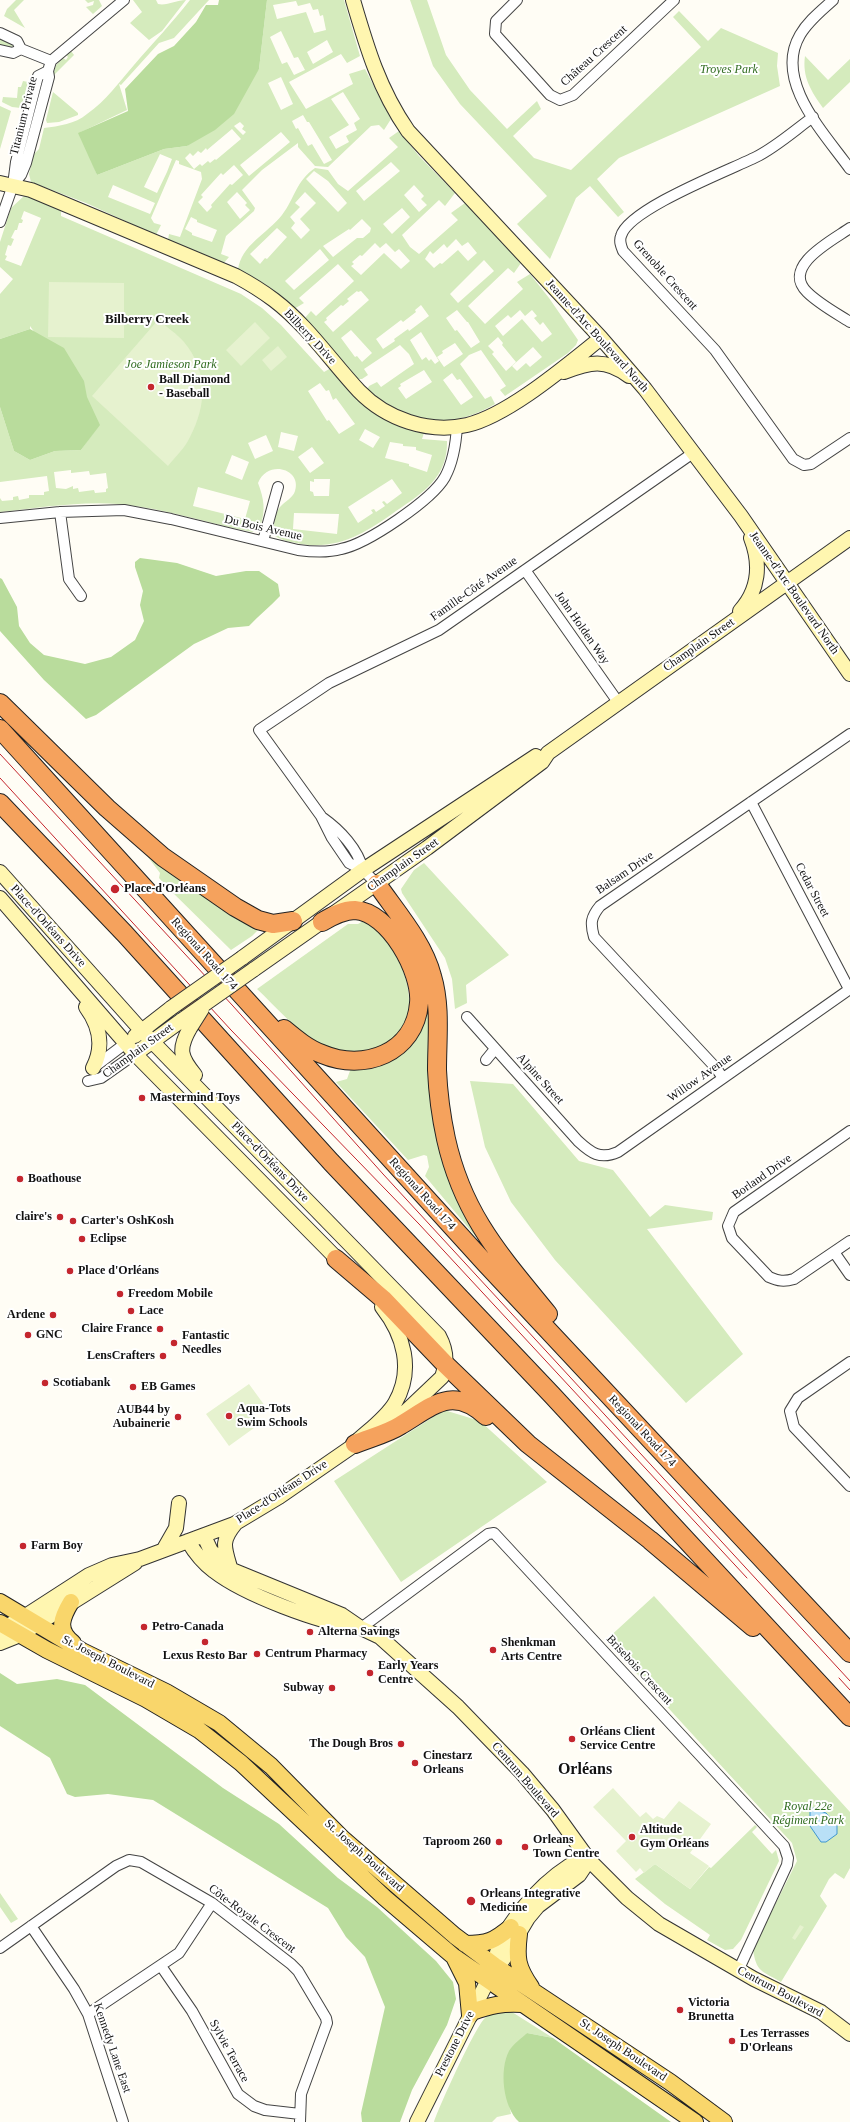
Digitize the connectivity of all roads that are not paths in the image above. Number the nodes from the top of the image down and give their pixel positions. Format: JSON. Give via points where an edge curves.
{"nodes":[{"id":1,"x":124,"y":0,"type":"edge"},
{"id":2,"x":353,"y":0,"type":"edge"},
{"id":3,"x":517,"y":0,"type":"edge"},
{"id":4,"x":674,"y":0,"type":"edge"},
{"id":5,"x":833,"y":0,"type":"edge"},
{"id":6,"x":0,"y":33,"type":"edge"},
{"id":7,"x":21,"y":49,"type":"junction"},
{"id":8,"x":0,"y":50,"type":"edge"},
{"id":9,"x":49,"y":66,"type":"junction"},
{"id":10,"x":813,"y":117,"type":"junction"},
{"id":11,"x":850,"y":169,"type":"edge"},
{"id":12,"x":7,"y":184,"type":"edge"},
{"id":13,"x":0,"y":222,"type":"edge"},
{"id":14,"x":850,"y":228,"type":"edge"},
{"id":15,"x":850,"y":322,"type":"edge"},
{"id":16,"x":602,"y":338,"type":"junction"},
{"id":17,"x":547,"y":380,"type":"junction"},
{"id":18,"x":645,"y":388,"type":"junction"},
{"id":19,"x":457,"y":426,"type":"junction"},
{"id":20,"x":850,"y":438,"type":"edge"},
{"id":21,"x":693,"y":453,"type":"junction"},
{"id":22,"x":278,"y":487,"type":"dead end"},
{"id":23,"x":60,"y":512,"type":"junction"},
{"id":24,"x":740,"y":516,"type":"junction"},
{"id":25,"x":0,"y":518,"type":"edge"},
{"id":26,"x":850,"y":538,"type":"edge"},
{"id":27,"x":263,"y":541,"type":"junction"},
{"id":28,"x":525,"y":570,"type":"junction"},
{"id":29,"x":787,"y":582,"type":"junction"},
{"id":30,"x":81,"y":596,"type":"dead end"},
{"id":31,"x":728,"y":624,"type":"junction"},
{"id":32,"x":850,"y":674,"type":"edge"},
{"id":33,"x":618,"y":702,"type":"junction"},
{"id":34,"x":0,"y":703,"type":"edge"},
{"id":35,"x":0,"y":723,"type":"edge"},
{"id":36,"x":0,"y":729,"type":"edge"},
{"id":37,"x":850,"y":734,"type":"edge"},
{"id":38,"x":548,"y":752,"type":"junction"},
{"id":39,"x":751,"y":802,"type":"junction"},
{"id":40,"x":0,"y":803,"type":"edge"},
{"id":41,"x":363,"y":870,"type":"junction"},
{"id":42,"x":0,"y":872,"type":"edge"},
{"id":43,"x":377,"y":884,"type":"junction"},
{"id":44,"x":0,"y":898,"type":"edge"},
{"id":45,"x":293,"y":920,"type":"junction"},
{"id":46,"x":322,"y":922,"type":"junction"},
{"id":47,"x":59,"y":967,"type":"junction"},
{"id":48,"x":850,"y":989,"type":"edge"},
{"id":49,"x":467,"y":1017,"type":"dead end"},
{"id":50,"x":186,"y":1024,"type":"junction"},
{"id":51,"x":142,"y":1030,"type":"junction"},
{"id":52,"x":152,"y":1041,"type":"junction"},
{"id":53,"x":126,"y":1043,"type":"junction"},
{"id":54,"x":496,"y":1049,"type":"junction"},
{"id":55,"x":135,"y":1054,"type":"junction"},
{"id":56,"x":486,"y":1060,"type":"dead end"},
{"id":57,"x":93,"y":1068,"type":"junction"},
{"id":58,"x":723,"y":1078,"type":"junction"},
{"id":59,"x":565,"y":1128,"type":"joint"},
{"id":60,"x":850,"y":1131,"type":"edge"},
{"id":61,"x":248,"y":1140,"type":"junction"},
{"id":62,"x":850,"y":1241,"type":"edge"},
{"id":63,"x":834,"y":1252,"type":"junction"},
{"id":64,"x":336,"y":1259,"type":"junction"},
{"id":65,"x":850,"y":1275,"type":"edge"},
{"id":66,"x":850,"y":1362,"type":"edge"},
{"id":67,"x":445,"y":1364,"type":"junction"},
{"id":68,"x":354,"y":1444,"type":"junction"},
{"id":69,"x":528,"y":1444,"type":"junction"},
{"id":70,"x":664,"y":1455,"type":"junction"},
{"id":71,"x":850,"y":1486,"type":"edge"},
{"id":72,"x":179,"y":1503,"type":"dead end"},
{"id":73,"x":237,"y":1522,"type":"junction"},
{"id":74,"x":204,"y":1536,"type":"junction"},
{"id":75,"x":188,"y":1541,"type":"junction"},
{"id":76,"x":164,"y":1549,"type":"junction"},
{"id":77,"x":140,"y":1559,"type":"junction"},
{"id":78,"x":230,"y":1567,"type":"junction"},
{"id":79,"x":0,"y":1602,"type":"edge"},
{"id":80,"x":71,"y":1602,"type":"junction"},
{"id":81,"x":30,"y":1621,"type":"junction"},
{"id":82,"x":361,"y":1628,"type":"junction"},
{"id":83,"x":7,"y":1629,"type":"edge"},
{"id":84,"x":0,"y":1643,"type":"edge"},
{"id":85,"x":82,"y":1651,"type":"junction"},
{"id":86,"x":850,"y":1653,"type":"edge"},
{"id":87,"x":850,"y":1719,"type":"edge"},
{"id":88,"x":301,"y":1796,"type":"junction"},
{"id":89,"x":289,"y":1808,"type":"junction"},
{"id":90,"x":589,"y":1860,"type":"junction"},
{"id":91,"x":212,"y":1903,"type":"junction"},
{"id":92,"x":31,"y":1926,"type":"junction"},
{"id":93,"x":515,"y":1930,"type":"junction"},
{"id":94,"x":465,"y":1944,"type":"junction"},
{"id":95,"x":0,"y":1948,"type":"edge"},
{"id":96,"x":453,"y":1956,"type":"junction"},
{"id":97,"x":161,"y":1966,"type":"junction"},
{"id":98,"x":495,"y":1966,"type":"junction"},
{"id":99,"x":738,"y":1971,"type":"junction"},
{"id":100,"x":487,"y":1981,"type":"junction"},
{"id":101,"x":535,"y":1992,"type":"junction"},
{"id":102,"x":524,"y":2004,"type":"junction"},
{"id":103,"x":88,"y":2014,"type":"junction"},
{"id":104,"x":471,"y":2014,"type":"junction"},
{"id":105,"x":850,"y":2034,"type":"edge"},
{"id":106,"x":300,"y":2118,"type":"edge"},
{"id":107,"x":123,"y":2122,"type":"edge"},
{"id":108,"x":417,"y":2122,"type":"edge"},
{"id":109,"x":695,"y":2122,"type":"edge"},
{"id":110,"x":724,"y":2122,"type":"edge"}],
"edges":[{"from":1,"to":9,"type":"street"},
{"from":2,"to":16,"type":"main road","name":"Jeanne-d'Arc Boulevard North","via":[[374,70],[390,104],[408,131]]},
{"from":3,"to":4,"type":"street","name":"Château Crescent","via":[[496,21],[495,34],[550,95],[560,100],[573,95]]},
{"from":5,"to":10,"type":"street","via":[[805,26],[794,47],[791,72],[794,84]]},
{"from":6,"to":7,"type":"street","via":[[17,41]]},
{"from":7,"to":8,"type":"street","via":[[13,53]]},
{"from":7,"to":9,"type":"street"},
{"from":9,"to":12,"type":"street","name":"Titanium Private","via":[[49,78],[26,163],[21,174]]},
{"from":10,"to":11,"type":"street"},
{"from":10,"to":20,"type":"street","name":"Grenoble Crescent","via":[[756,157],[653,206],[624,230],[620,243],[623,251],[715,350],[793,460],[804,465],[811,464]]},
{"from":12,"to":13,"type":"street","name":"Titanium Private"},
{"from":12,"to":19,"type":"main road","name":"Bilberry Drive","via":[[31,190],[236,276],[266,294],[283,308],[364,396],[381,409],[400,419],[419,424]]},
{"from":14,"to":15,"type":"street","via":[[810,256],[800,272],[806,292]]},
{"from":16,"to":17,"type":"main road","name":"Bilberry Drive"},
{"from":16,"to":18,"type":"main road","name":"Jeanne-d'Arc Boulevard North"},
{"from":17,"to":18,"type":"main road","via":[[587,364],[605,363],[617,368]]},
{"from":17,"to":19,"type":"main road","name":"Bilberry Drive","via":[[495,414],[467,425]]},
{"from":18,"to":21,"type":"main road","name":"Jeanne-d'Arc Boulevard North"},
{"from":19,"to":27,"type":"street","name":"Du Bois Avenue","via":[[456,442],[449,466],[439,486],[427,498],[370,538],[341,549],[320,552],[298,550]]},
{"from":21,"to":24,"type":"main road","name":"Jeanne-d'Arc Boulevard North"},
{"from":21,"to":28,"type":"street","name":"Famille-Côté Avenue"},
{"from":22,"to":27,"type":"street"},
{"from":23,"to":25,"type":"street","name":"Du Bois Avenue"},
{"from":23,"to":27,"type":"street","name":"Du Bois Avenue","via":[[129,510]]},
{"from":23,"to":30,"type":"street","via":[[69,579]]},
{"from":24,"to":29,"type":"main road","name":"Jeanne-d'Arc Boulevard North"},
{"from":24,"to":31,"type":"main road","via":[[755,549],[758,572],[748,602]]},
{"from":26,"to":29,"type":"main road","name":"Champlain Street"},
{"from":28,"to":33,"type":"street","name":"John Holden Way"},
{"from":28,"to":41,"type":"street","name":"Famille-Côté Avenue","via":[[439,630],[329,683],[259,730],[321,816],[351,846]]},
{"from":29,"to":31,"type":"main road","name":"Champlain Street"},
{"from":29,"to":32,"type":"main road","name":"Jeanne-d'Arc Boulevard North"},
{"from":31,"to":33,"type":"main road","name":"Champlain Street"},
{"from":33,"to":38,"type":"main road","name":"Champlain Street"},
{"from":34,"to":45,"type":"highway","via":[[107,808],[163,857],[234,907],[258,920],[273,924]]},
{"from":35,"to":46,"type":"highway","via":[[272,1018],[295,1038],[321,1054],[345,1061],[368,1061],[387,1054],[405,1040],[416,1018],[419,991],[412,966],[388,929],[368,913],[348,911]]},
{"from":36,"to":70,"type":"highway","name":"Regional Road 174","via":[[486,1264]]},
{"from":37,"to":39,"type":"street","name":"Balsam Drive"},
{"from":38,"to":41,"type":"main road","name":"Champlain Street","via":[[537,755]]},
{"from":38,"to":43,"type":"main road","name":"Champlain Street","via":[[542,762]]},
{"from":39,"to":48,"type":"street","name":"Cedar Street"},
{"from":39,"to":58,"type":"street","name":"Balsam Drive","via":[[600,906],[593,914],[591,924],[594,936]]},
{"from":40,"to":87,"type":"highway","via":[[125,934],[326,1156],[547,1390]]},
{"from":41,"to":43,"type":"street"},
{"from":41,"to":45,"type":"main road","name":"Champlain Street"},
{"from":42,"to":51,"type":"main road","name":"Place-d'Orléans Drive"},
{"from":43,"to":46,"type":"main road","name":"Champlain Street"},
{"from":43,"to":70,"type":"highway","via":[[420,948],[433,978],[442,1117],[456,1174],[468,1205],[494,1248]]},
{"from":44,"to":47,"type":"main road","name":"Place-d'Orléans Drive"},
{"from":45,"to":51,"type":"main road","name":"Champlain Street","bridge":true},
{"from":46,"to":50,"type":"main road","name":"Champlain Street","bridge":true,"via":[[207,1002]]},
{"from":47,"to":53,"type":"main road","name":"Place-d'Orléans Drive"},
{"from":47,"to":57,"type":"main road","via":[[89,1010],[98,1031],[100,1049]]},
{"from":48,"to":58,"type":"street","name":"Willow Avenue"},
{"from":49,"to":54,"type":"street","name":"Alpine Street"},
{"from":50,"to":52,"type":"main road","name":"Champlain Street"},
{"from":50,"to":61,"type":"main road","via":[[182,1045],[185,1063]]},
{"from":51,"to":52,"type":"main road","name":"Place-d'Orléans Drive"},
{"from":51,"to":53,"type":"main road","name":"Champlain Street"},
{"from":52,"to":55,"type":"main road","name":"Champlain Street"},
{"from":52,"to":61,"type":"main road","name":"Place-d'Orléans Drive"},
{"from":53,"to":55,"type":"main road","name":"Place-d'Orléans Drive"},
{"from":53,"to":57,"type":"street","name":"Champlain Street"},
{"from":54,"to":56,"type":"street"},
{"from":54,"to":59,"type":"street","name":"Alpine Street"},
{"from":55,"to":57,"type":"street","name":"Champlain Street","via":[[101,1078],[88,1081]]},
{"from":55,"to":64,"type":"main road","name":"Place-d'Orléans Drive"},
{"from":58,"to":59,"type":"street","name":"Willow Avenue","via":[[610,1156],[591,1153]]},
{"from":60,"to":63,"type":"street","name":"Borland Drive","via":[[734,1212],[728,1226],[732,1238],[769,1278],[778,1281],[794,1279]]},
{"from":61,"to":67,"type":"main road","name":"Place-d'Orléans Drive","via":[[439,1336],[444,1346]]},
{"from":62,"to":63,"type":"street","name":"Borland Drive"},
{"from":63,"to":65,"type":"street"},
{"from":64,"to":67,"type":"highway","via":[[383,1299]]},
{"from":64,"to":68,"type":"main road","name":"Place-d'Orléans Drive","via":[[377,1300],[399,1333],[404,1347],[405,1362],[401,1390],[394,1404]]},
{"from":66,"to":71,"type":"street","via":[[798,1398],[790,1411],[794,1427]]},
{"from":67,"to":68,"type":"main road","name":"Place-d'Orléans Drive","via":[[442,1377],[402,1415]]},
{"from":67,"to":69,"type":"highway"},
{"from":68,"to":69,"type":"highway","via":[[400,1426],[434,1404],[458,1399],[469,1403]]},
{"from":68,"to":73,"type":"main road","name":"Place-d'Orléans Drive","via":[[279,1497]]},
{"from":69,"to":87,"type":"highway","via":[[650,1540],[762,1634]]},
{"from":70,"to":86,"type":"highway","name":"Regional Road 174"},
{"from":72,"to":76,"type":"main road","via":[[176,1528]]},
{"from":73,"to":74,"type":"main road","name":"Place-d'Orléans Drive"},
{"from":73,"to":78,"type":"main road","via":[[226,1535],[224,1547]]},
{"from":74,"to":75,"type":"main road","name":"Place-d'Orléans Drive"},
{"from":74,"to":78,"type":"main road","name":"Centrum Boulevard","via":[[211,1551]]},
{"from":75,"to":76,"type":"main road","name":"Place-d'Orléans Drive"},
{"from":75,"to":82,"type":"main road","name":"Centrum Boulevard","via":[[197,1556],[212,1570],[253,1592],[339,1625]]},
{"from":76,"to":77,"type":"main road","name":"Place-d'Orléans Drive"},
{"from":77,"to":80,"type":"main road","name":"Place-d'Orléans Drive"},
{"from":77,"to":81,"type":"main road","name":"Place-d'Orléans Drive","via":[[112,1565],[89,1575]]},
{"from":78,"to":82,"type":"main road","name":"Centrum Boulevard","via":[[342,1615]]},
{"from":79,"to":81,"type":"main road","name":"St. Joseph Boulevard"},
{"from":80,"to":81,"type":"main road","name":"Place-d'Orléans Drive"},
{"from":80,"to":85,"type":"main road","via":[[61,1624],[67,1639]]},
{"from":81,"to":83,"type":"main road","name":"Place-d'Orléans Drive"},
{"from":81,"to":85,"type":"main road","name":"St. Joseph Boulevard"},
{"from":82,"to":90,"type":"main road","name":"Centrum Boulevard","via":[[380,1637],[458,1707],[522,1773]]},
{"from":82,"to":99,"type":"street","name":"Brisebois Crescent","via":[[488,1534],[494,1533],[784,1846],[788,1865]]},
{"from":83,"to":84,"type":"main road","name":"Place-d'Orléans Drive"},
{"from":83,"to":89,"type":"main road","name":"St. Joseph Boulevard","via":[[146,1699],[199,1730],[241,1762]]},
{"from":85,"to":88,"type":"main road","name":"St. Joseph Boulevard","via":[[166,1692],[219,1723],[256,1753]]},
{"from":88,"to":89,"type":"main road"},
{"from":88,"to":94,"type":"main road","name":"St. Joseph Boulevard","via":[[342,1838]]},
{"from":89,"to":96,"type":"main road","name":"St. Joseph Boulevard","via":[[385,1898]]},
{"from":90,"to":93,"type":"main road","name":"Prestone Drive","via":[[579,1875],[538,1906]]},
{"from":90,"to":99,"type":"main road","name":"Centrum Boulevard","via":[[627,1898],[659,1924]]},
{"from":91,"to":92,"type":"street","name":"Côte-Royale Crescent","via":[[141,1862],[129,1860],[116,1866]]},
{"from":91,"to":97,"type":"street","via":[[182,1951]]},
{"from":91,"to":106,"type":"street","name":"Côte-Royale Crescent","via":[[298,1971],[326,2018],[327,2023],[301,2094]]},
{"from":92,"to":95,"type":"street","name":"Côte-Royale Crescent"},
{"from":92,"to":103,"type":"street","name":"Kennedy Lane East"},
{"from":93,"to":94,"type":"main road","via":[[493,1941]]},
{"from":93,"to":98,"type":"main road","name":"Prestone Drive","via":[[496,1954]]},
{"from":93,"to":101,"type":"main road","via":[[518,1964]]},
{"from":94,"to":98,"type":"main road","name":"St. Joseph Boulevard"},
{"from":96,"to":100,"type":"main road","name":"St. Joseph Boulevard"},
{"from":96,"to":104,"type":"main road","via":[[467,1983]]},
{"from":97,"to":103,"type":"street"},
{"from":97,"to":106,"type":"street","name":"Sylvie Terrace","via":[[192,2011],[238,2094],[264,2110]]},
{"from":98,"to":100,"type":"main road","name":"Prestone Drive"},
{"from":98,"to":101,"type":"main road","name":"St. Joseph Boulevard"},
{"from":99,"to":105,"type":"main road","name":"Centrum Boulevard","via":[[821,2012]]},
{"from":100,"to":102,"type":"main road","name":"St. Joseph Boulevard"},
{"from":100,"to":104,"type":"main road","name":"Prestone Drive"},
{"from":101,"to":110,"type":"main road","name":"St. Joseph Boulevard","via":[[670,2082]]},
{"from":102,"to":104,"type":"main road","via":[[496,2004]]},
{"from":102,"to":109,"type":"main road","name":"St. Joseph Boulevard"},
{"from":103,"to":107,"type":"street","name":"Kennedy Lane East"},
{"from":104,"to":108,"type":"main road","name":"Prestone Drive"}]}
